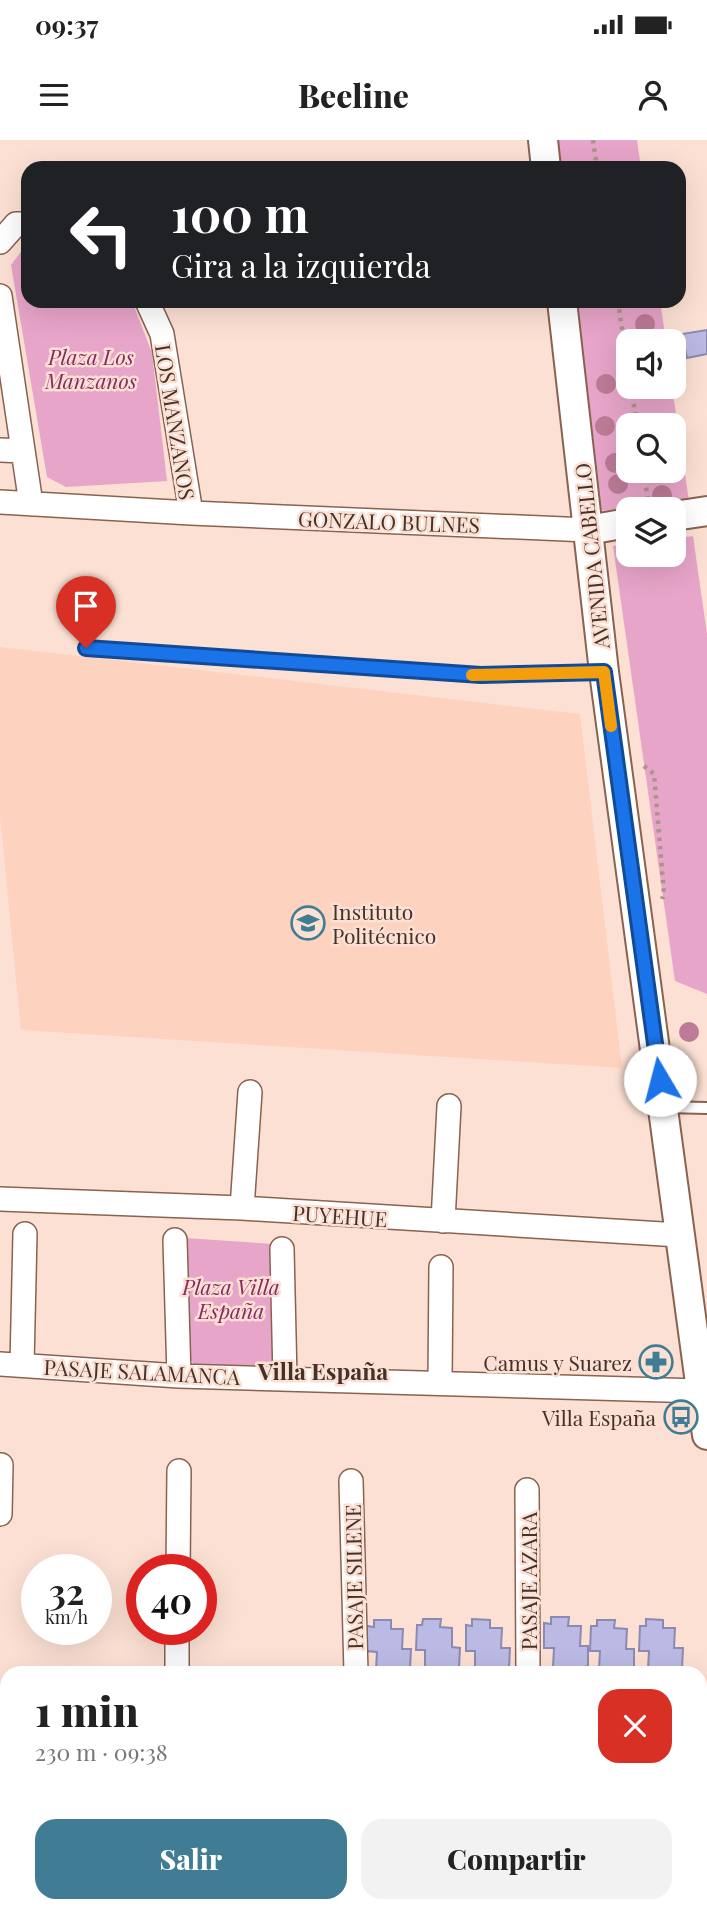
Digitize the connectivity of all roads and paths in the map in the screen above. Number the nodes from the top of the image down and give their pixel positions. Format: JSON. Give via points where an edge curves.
{"nodes":[{"id":1,"x":543,"y":140,"type":"edge"},
{"id":2,"x":593,"y":140,"type":"edge"},
{"id":3,"x":545,"y":161,"type":"edge"},
{"id":4,"x":596,"y":161,"type":"edge"},
{"id":5,"x":21,"y":224,"type":"edge"},
{"id":6,"x":0,"y":242,"type":"edge"},
{"id":7,"x":0,"y":296,"type":"edge"},
{"id":8,"x":150,"y":308,"type":"edge"},
{"id":9,"x":563,"y":308,"type":"edge"},
{"id":10,"x":619,"y":308,"type":"edge"},
{"id":11,"x":622,"y":329,"type":"edge"},
{"id":12,"x":0,"y":450,"type":"edge"},
{"id":13,"x":23,"y":451,"type":"junction"},
{"id":14,"x":0,"y":502,"type":"edge"},
{"id":15,"x":31,"y":504,"type":"junction"},
{"id":16,"x":707,"y":511,"type":"edge"},
{"id":17,"x":191,"y":513,"type":"junction"},
{"id":18,"x":686,"y":514,"type":"edge"},
{"id":19,"x":616,"y":525,"type":"edge"},
{"id":20,"x":588,"y":530,"type":"junction"},
{"id":21,"x":86,"y":648,"type":"dead end"},
{"id":22,"x":604,"y":672,"type":"junction"},
{"id":23,"x":250,"y":1092,"type":"dead end"},
{"id":24,"x":449,"y":1105,"type":"dead end"},
{"id":25,"x":664,"y":1107,"type":"junction"},
{"id":26,"x":707,"y":1108,"type":"edge"},
{"id":27,"x":0,"y":1199,"type":"edge"},
{"id":28,"x":242,"y":1208,"type":"junction"},
{"id":29,"x":443,"y":1221,"type":"junction"},
{"id":30,"x":25,"y":1234,"type":"dead end"},
{"id":31,"x":679,"y":1235,"type":"junction"},
{"id":32,"x":175,"y":1240,"type":"dead end"},
{"id":33,"x":282,"y":1249,"type":"dead end"},
{"id":34,"x":441,"y":1267,"type":"dead end"},
{"id":35,"x":11,"y":1364,"type":"edge"},
{"id":36,"x":179,"y":1376,"type":"junction"},
{"id":37,"x":285,"y":1378,"type":"junction"},
{"id":38,"x":440,"y":1382,"type":"junction"},
{"id":39,"x":700,"y":1391,"type":"junction"},
{"id":40,"x":707,"y":1435,"type":"edge"},
{"id":41,"x":1,"y":1465,"type":"edge"},
{"id":42,"x":179,"y":1471,"type":"dead end"},
{"id":43,"x":351,"y":1481,"type":"dead end"},
{"id":44,"x":527,"y":1490,"type":"dead end"},
{"id":45,"x":0,"y":1514,"type":"edge"},
{"id":46,"x":178,"y":1554,"type":"edge"},
{"id":47,"x":177,"y":1645,"type":"edge"},
{"id":48,"x":177,"y":1666,"type":"edge"},
{"id":49,"x":356,"y":1666,"type":"edge"},
{"id":50,"x":528,"y":1666,"type":"edge"}],
"edges":[{"from":1,"to":3,"type":"street"},
{"from":2,"to":4,"type":"path"},
{"from":5,"to":6,"type":"street"},
{"from":7,"to":13,"type":"street"},
{"from":8,"to":17,"type":"street","name":"LOS MANZANOS","via":[[162,334]]},
{"from":9,"to":20,"type":"street","name":"AVENIDA CABELLO"},
{"from":10,"to":11,"type":"path"},
{"from":12,"to":13,"type":"street"},
{"from":13,"to":15,"type":"street"},
{"from":14,"to":15,"type":"street","name":"LOS MANZANOS"},
{"from":15,"to":17,"type":"street","name":"LOS MANZANOS"},
{"from":16,"to":18,"type":"street"},
{"from":17,"to":20,"type":"street","name":"GONZALO BULNES"},
{"from":19,"to":20,"type":"street"},
{"from":20,"to":22,"type":"street","name":"AVENIDA CABELLO"},
{"from":21,"to":22,"type":"lane","via":[[481,675]]},
{"from":22,"to":25,"type":"street","name":"AVENIDA CABELLO"},
{"from":23,"to":28,"type":"street"},
{"from":24,"to":29,"type":"street"},
{"from":25,"to":26,"type":"lane"},
{"from":25,"to":31,"type":"street","name":"AVENIDA CABELLO"},
{"from":27,"to":28,"type":"street","name":"PUYEHUE"},
{"from":28,"to":29,"type":"street","name":"PUYEHUE"},
{"from":29,"to":31,"type":"street","name":"PUYEHUE"},
{"from":30,"to":35,"type":"street"},
{"from":31,"to":39,"type":"street","name":"AVENIDA CABELLO"},
{"from":32,"to":36,"type":"street"},
{"from":33,"to":37,"type":"street"},
{"from":34,"to":38,"type":"street"},
{"from":35,"to":36,"type":"street","name":"PASAJE SALAMANCA"},
{"from":36,"to":37,"type":"street","name":"PASAJE SALAMANCA"},
{"from":37,"to":38,"type":"street","name":"PASAJE SALAMANCA"},
{"from":38,"to":39,"type":"street","name":"PASAJE SALAMANCA"},
{"from":39,"to":40,"type":"street","name":"AVENIDA CABELLO"},
{"from":41,"to":45,"type":"street"},
{"from":42,"to":46,"type":"street"},
{"from":43,"to":49,"type":"street","name":"PASAJE SILENE"},
{"from":44,"to":50,"type":"street","name":"PASAJE AZARA"},
{"from":47,"to":48,"type":"street"}]}
